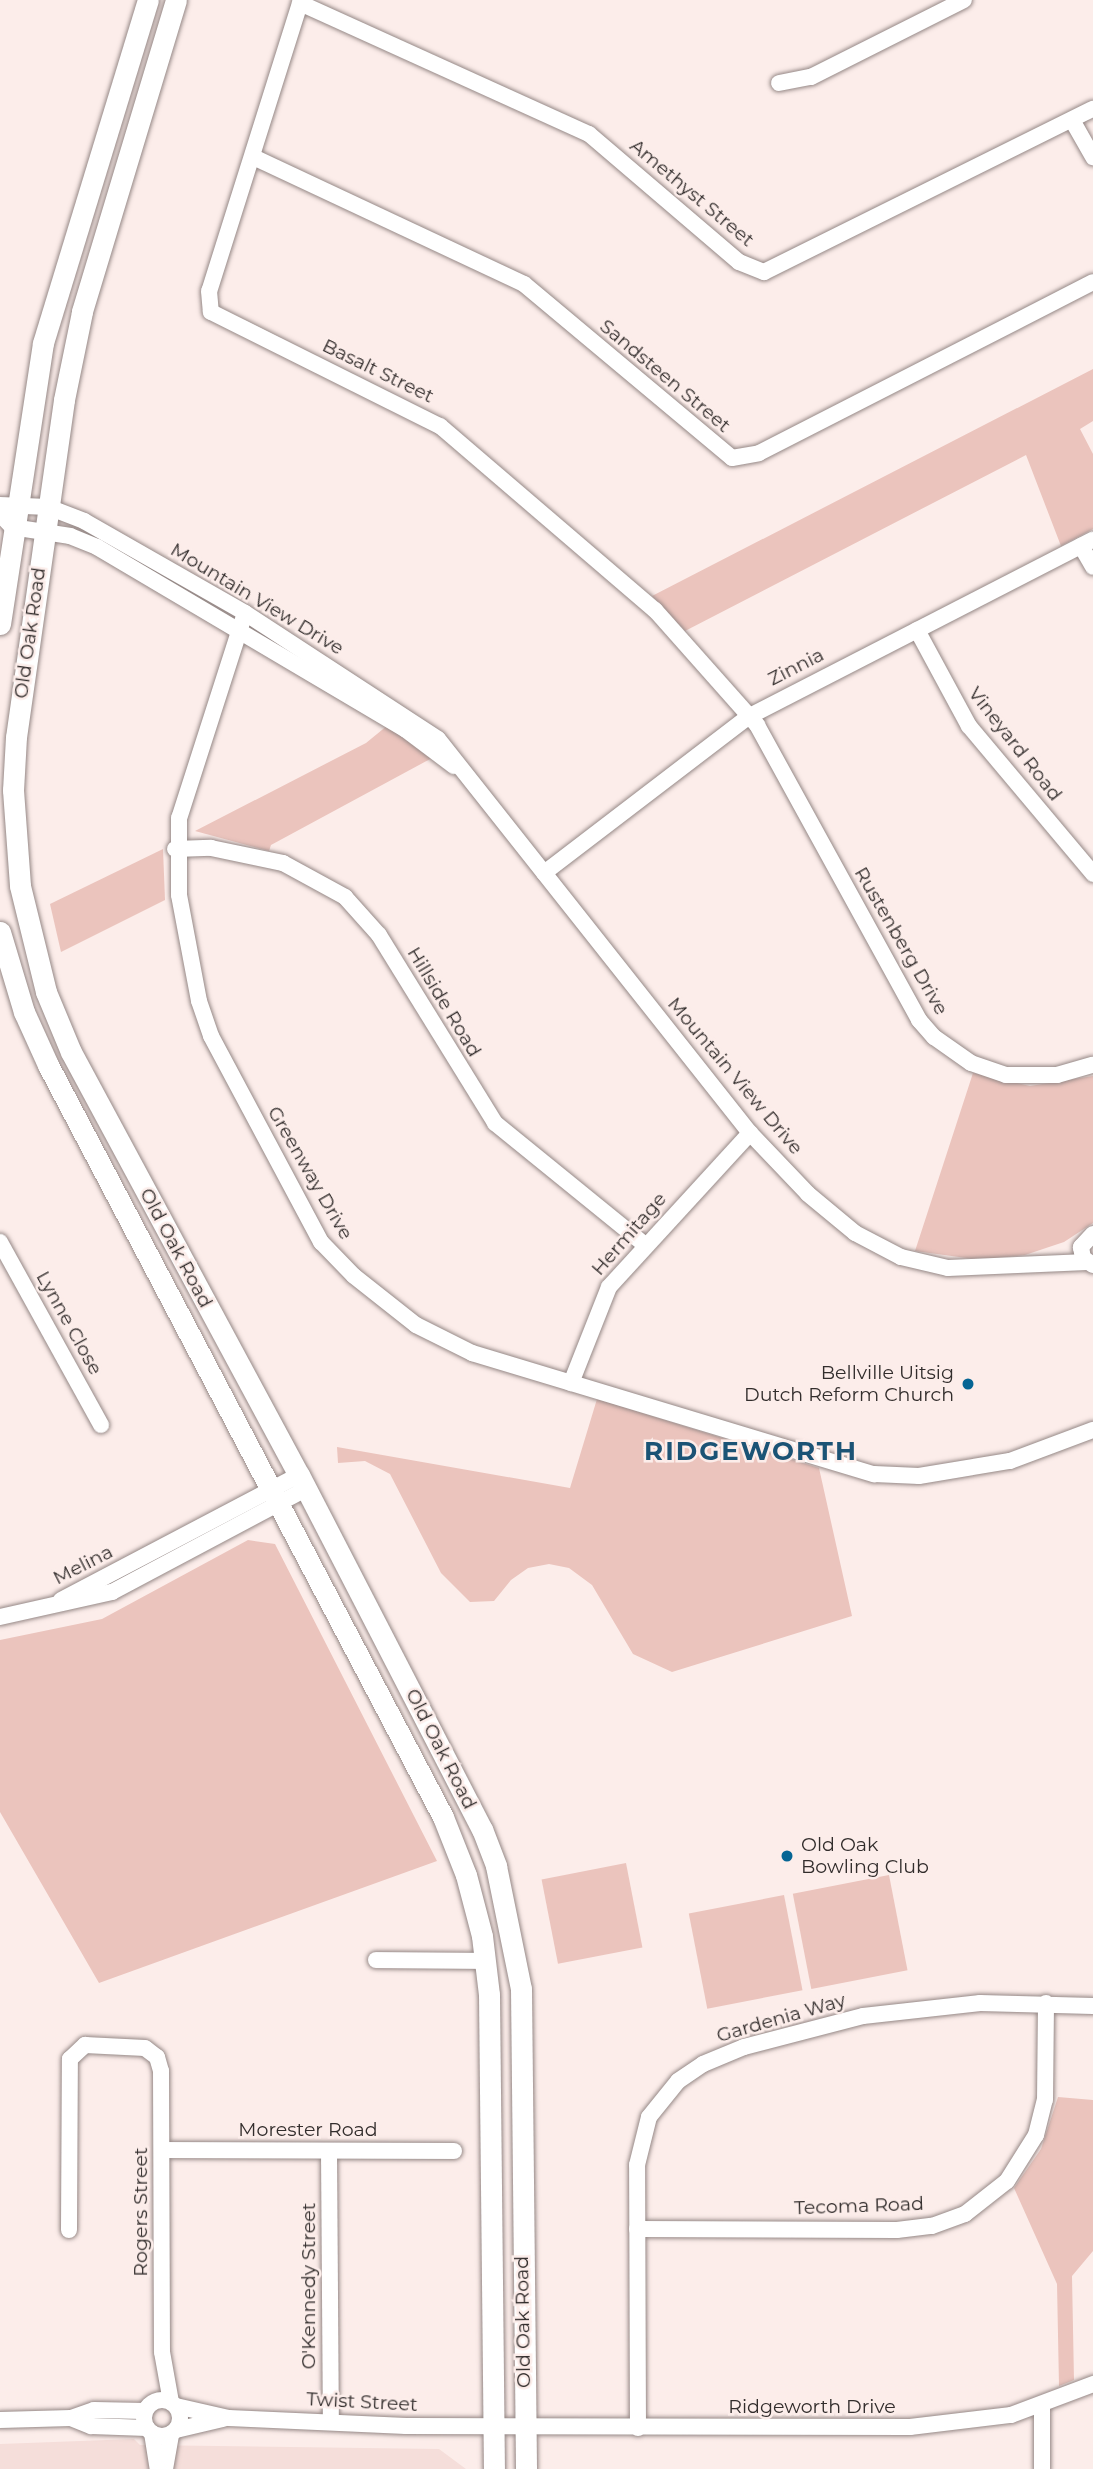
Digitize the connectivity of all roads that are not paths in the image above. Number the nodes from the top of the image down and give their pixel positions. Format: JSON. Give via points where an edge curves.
{"nodes":[{"id":1,"x":148,"y":0,"type":"edge"},
{"id":2,"x":176,"y":0,"type":"edge"},
{"id":3,"x":964,"y":0,"type":"edge"},
{"id":4,"x":301,"y":1,"type":"edge"},
{"id":5,"x":779,"y":83,"type":"dead end"},
{"id":6,"x":1093,"y":109,"type":"edge"},
{"id":7,"x":1072,"y":120,"type":"junction"},
{"id":8,"x":253,"y":157,"type":"junction"},
{"id":9,"x":1093,"y":157,"type":"edge"},
{"id":10,"x":1093,"y":282,"type":"edge"},
{"id":11,"x":48,"y":508,"type":"junction"},
{"id":12,"x":7,"y":513,"type":"edge"},
{"id":13,"x":44,"y":533,"type":"junction"},
{"id":14,"x":1087,"y":543,"type":"edge"},
{"id":15,"x":1093,"y":567,"type":"edge"},
{"id":16,"x":245,"y":613,"type":"junction"},
{"id":17,"x":0,"y":624,"type":"edge"},
{"id":18,"x":917,"y":631,"type":"junction"},
{"id":19,"x":238,"y":632,"type":"junction"},
{"id":20,"x":748,"y":718,"type":"junction"},
{"id":21,"x":468,"y":776,"type":"junction"},
{"id":22,"x":176,"y":849,"type":"junction"},
{"id":23,"x":544,"y":873,"type":"junction"},
{"id":24,"x":1093,"y":874,"type":"edge"},
{"id":25,"x":0,"y":932,"type":"edge"},
{"id":26,"x":1093,"y":1065,"type":"edge"},
{"id":27,"x":750,"y":1133,"type":"junction"},
{"id":28,"x":1088,"y":1238,"type":"edge"},
{"id":29,"x":0,"y":1242,"type":"edge"},
{"id":30,"x":644,"y":1244,"type":"junction"},
{"id":31,"x":1050,"y":1262,"type":"junction"},
{"id":32,"x":1090,"y":1264,"type":"edge"},
{"id":33,"x":571,"y":1383,"type":"junction"},
{"id":34,"x":101,"y":1425,"type":"dead end"},
{"id":35,"x":1093,"y":1430,"type":"edge"},
{"id":36,"x":303,"y":1482,"type":"junction"},
{"id":37,"x":275,"y":1496,"type":"junction"},
{"id":38,"x":0,"y":1618,"type":"edge"},
{"id":39,"x":376,"y":1959,"type":"dead end"},
{"id":40,"x":485,"y":1961,"type":"junction"},
{"id":41,"x":1046,"y":2003,"type":"junction"},
{"id":42,"x":1093,"y":2006,"type":"edge"},
{"id":43,"x":162,"y":2150,"type":"junction"},
{"id":44,"x":329,"y":2151,"type":"junction"},
{"id":45,"x":454,"y":2151,"type":"dead end"},
{"id":46,"x":637,"y":2229,"type":"junction"},
{"id":47,"x":69,"y":2230,"type":"dead end"},
{"id":48,"x":162,"y":2352,"type":"junction"},
{"id":49,"x":1093,"y":2384,"type":"edge"},
{"id":50,"x":174,"y":2404,"type":"junction"},
{"id":51,"x":1042,"y":2406,"type":"junction"},
{"id":52,"x":229,"y":2418,"type":"junction"},
{"id":53,"x":149,"y":2419,"type":"junction"},
{"id":54,"x":0,"y":2420,"type":"edge"},
{"id":55,"x":331,"y":2420,"type":"junction"},
{"id":56,"x":493,"y":2426,"type":"junction"},
{"id":57,"x":525,"y":2427,"type":"junction"},
{"id":58,"x":638,"y":2428,"type":"junction"},
{"id":59,"x":173,"y":2432,"type":"junction"},
{"id":60,"x":158,"y":2469,"type":"edge"},
{"id":61,"x":165,"y":2469,"type":"edge"},
{"id":62,"x":494,"y":2469,"type":"edge"},
{"id":63,"x":526,"y":2469,"type":"edge"},
{"id":64,"x":1042,"y":2469,"type":"edge"}],
"edges":[{"from":1,"to":12,"type":"main road","name":"Old Oak Road","via":[[43,343]]},
{"from":2,"to":11,"type":"main road","name":"Old Oak Road","via":[[82,312]]},
{"from":3,"to":5,"type":"street","via":[[811,77]]},
{"from":4,"to":7,"type":"street","name":"Amethyst Street","via":[[589,134],[739,262],[764,272]]},
{"from":4,"to":8,"type":"street","name":"Basalt Street"},
{"from":6,"to":7,"type":"street","name":"Amethyst Street"},
{"from":7,"to":9,"type":"street"},
{"from":8,"to":10,"type":"street","name":"Sandsteen Street","via":[[524,284],[732,458],[759,453]]},
{"from":8,"to":20,"type":"street","name":"Basalt Street","via":[[207,296],[211,312],[440,426],[654,610]]},
{"from":11,"to":12,"type":"street","name":"Mountain View Drive"},
{"from":11,"to":13,"type":"main road","name":"Old Oak Road"},
{"from":11,"to":16,"type":"street","name":"Mountain View Drive","via":[[96,527]]},
{"from":12,"to":13,"type":"street","name":"Mountain View Drive"},
{"from":12,"to":17,"type":"main road","name":"Old Oak Road"},
{"from":13,"to":19,"type":"street","name":"Mountain View Drive","via":[[70,536],[97,547]]},
{"from":13,"to":36,"type":"main road","name":"Old Oak Road","via":[[13,790],[18,875],[28,930],[71,1052]]},
{"from":14,"to":15,"type":"street"},
{"from":14,"to":18,"type":"street","name":"Zinnia"},
{"from":16,"to":19,"type":"street","name":"Greenway Drive"},
{"from":16,"to":21,"type":"street","name":"Mountain View Drive","via":[[424,728],[451,752]]},
{"from":18,"to":20,"type":"street","name":"Zinnia"},
{"from":18,"to":24,"type":"street","name":"Vineyard Road","via":[[969,726]]},
{"from":19,"to":21,"type":"street","name":"Mountain View Drive","via":[[406,730]]},
{"from":19,"to":22,"type":"street","name":"Greenway Drive","via":[[189,782]]},
{"from":20,"to":23,"type":"street","name":"Zinnia"},
{"from":20,"to":26,"type":"street","name":"Rustenberg Drive","via":[[757,725],[928,1031],[971,1063],[1006,1075],[1041,1077]]},
{"from":21,"to":23,"type":"street","name":"Mountain View Drive"},
{"from":22,"to":30,"type":"street","name":"Hillside Road","via":[[211,848],[283,863],[345,897],[379,935],[495,1123]]},
{"from":22,"to":33,"type":"street","name":"Greenway Drive","via":[[179,895],[207,1026],[321,1242],[372,1292],[416,1325],[472,1353]]},
{"from":23,"to":27,"type":"street","name":"Mountain View Drive"},
{"from":25,"to":37,"type":"main road","name":"Old Oak Road","via":[[24,1012],[48,1065]]},
{"from":27,"to":30,"type":"street","name":"Hermitage"},
{"from":27,"to":31,"type":"street","name":"Mountain View Drive","via":[[831,1216],[880,1248],[948,1268]]},
{"from":28,"to":31,"type":"street","name":"Mountain View Drive"},
{"from":28,"to":32,"type":"street"},
{"from":29,"to":34,"type":"street","name":"Lynne Close"},
{"from":30,"to":33,"type":"street","name":"Hermitage","via":[[600,1302]]},
{"from":31,"to":32,"type":"street","name":"Mountain View Drive"},
{"from":33,"to":35,"type":"street","name":"Greenway Drive","via":[[889,1476],[919,1476],[1021,1459]]},
{"from":36,"to":37,"type":"street","name":"Melina"},
{"from":36,"to":57,"type":"main road","name":"Old Oak Road","via":[[482,1829],[505,1901],[521,1989]]},
{"from":37,"to":38,"type":"street","name":"Melina","via":[[113,1592]]},
{"from":37,"to":40,"type":"main road","name":"Old Oak Road","via":[[443,1817],[466,1875]]},
{"from":39,"to":40,"type":"street"},
{"from":40,"to":56,"type":"main road","name":"Old Oak Road"},
{"from":41,"to":42,"type":"street","name":"Gardenia Way"},
{"from":41,"to":46,"type":"street","name":"Gardenia Way","via":[[980,2003],[863,2016],[764,2041],[703,2064],[667,2091],[643,2133],[636,2165]]},
{"from":41,"to":46,"type":"street","name":"Tecoma Road","via":[[1045,2100],[1036,2135],[1007,2181],[965,2214],[905,2230]]},
{"from":43,"to":44,"type":"street","name":"Morester Road"},
{"from":43,"to":47,"type":"street","name":"Rogers Street","via":[[157,2057],[138,2046],[85,2045],[72,2054]]},
{"from":43,"to":48,"type":"street","name":"Rogers Street"},
{"from":44,"to":45,"type":"street","name":"Morester Road"},
{"from":44,"to":55,"type":"street","name":"O'Kennedy Street"},
{"from":46,"to":58,"type":"street","name":"Gardenia Way"},
{"from":48,"to":50,"type":"street","name":"Rogers Street"},
{"from":48,"to":53,"type":"street","name":"Rogers Street"},
{"from":49,"to":51,"type":"street","name":"Ridgeworth Drive"},
{"from":50,"to":52,"type":"street","name":"Twist Street"},
{"from":50,"to":53,"type":"street","name":"Twist Street"},
{"from":50,"to":59,"type":"street","name":"Rogers Street","via":[[180,2416]]},
{"from":51,"to":58,"type":"street","name":"Ridgeworth Drive","via":[[979,2421],[909,2427]]},
{"from":51,"to":64,"type":"street"},
{"from":52,"to":55,"type":"street","name":"Twist Street"},
{"from":52,"to":59,"type":"street","name":"Twist Street"},
{"from":53,"to":54,"type":"street","via":[[94,2410],[71,2418]]},
{"from":53,"to":59,"type":"street","name":"Twist Street"},
{"from":53,"to":60,"type":"street","name":"Rogers Street"},
{"from":55,"to":56,"type":"street","name":"Twist Street"},
{"from":56,"to":57,"type":"street","name":"Twist Street"},
{"from":56,"to":62,"type":"main road","name":"Old Oak Road"},
{"from":57,"to":58,"type":"street","name":"Ridgeworth Drive"},
{"from":57,"to":63,"type":"main road","name":"Old Oak Road"},
{"from":59,"to":61,"type":"street"}]}
